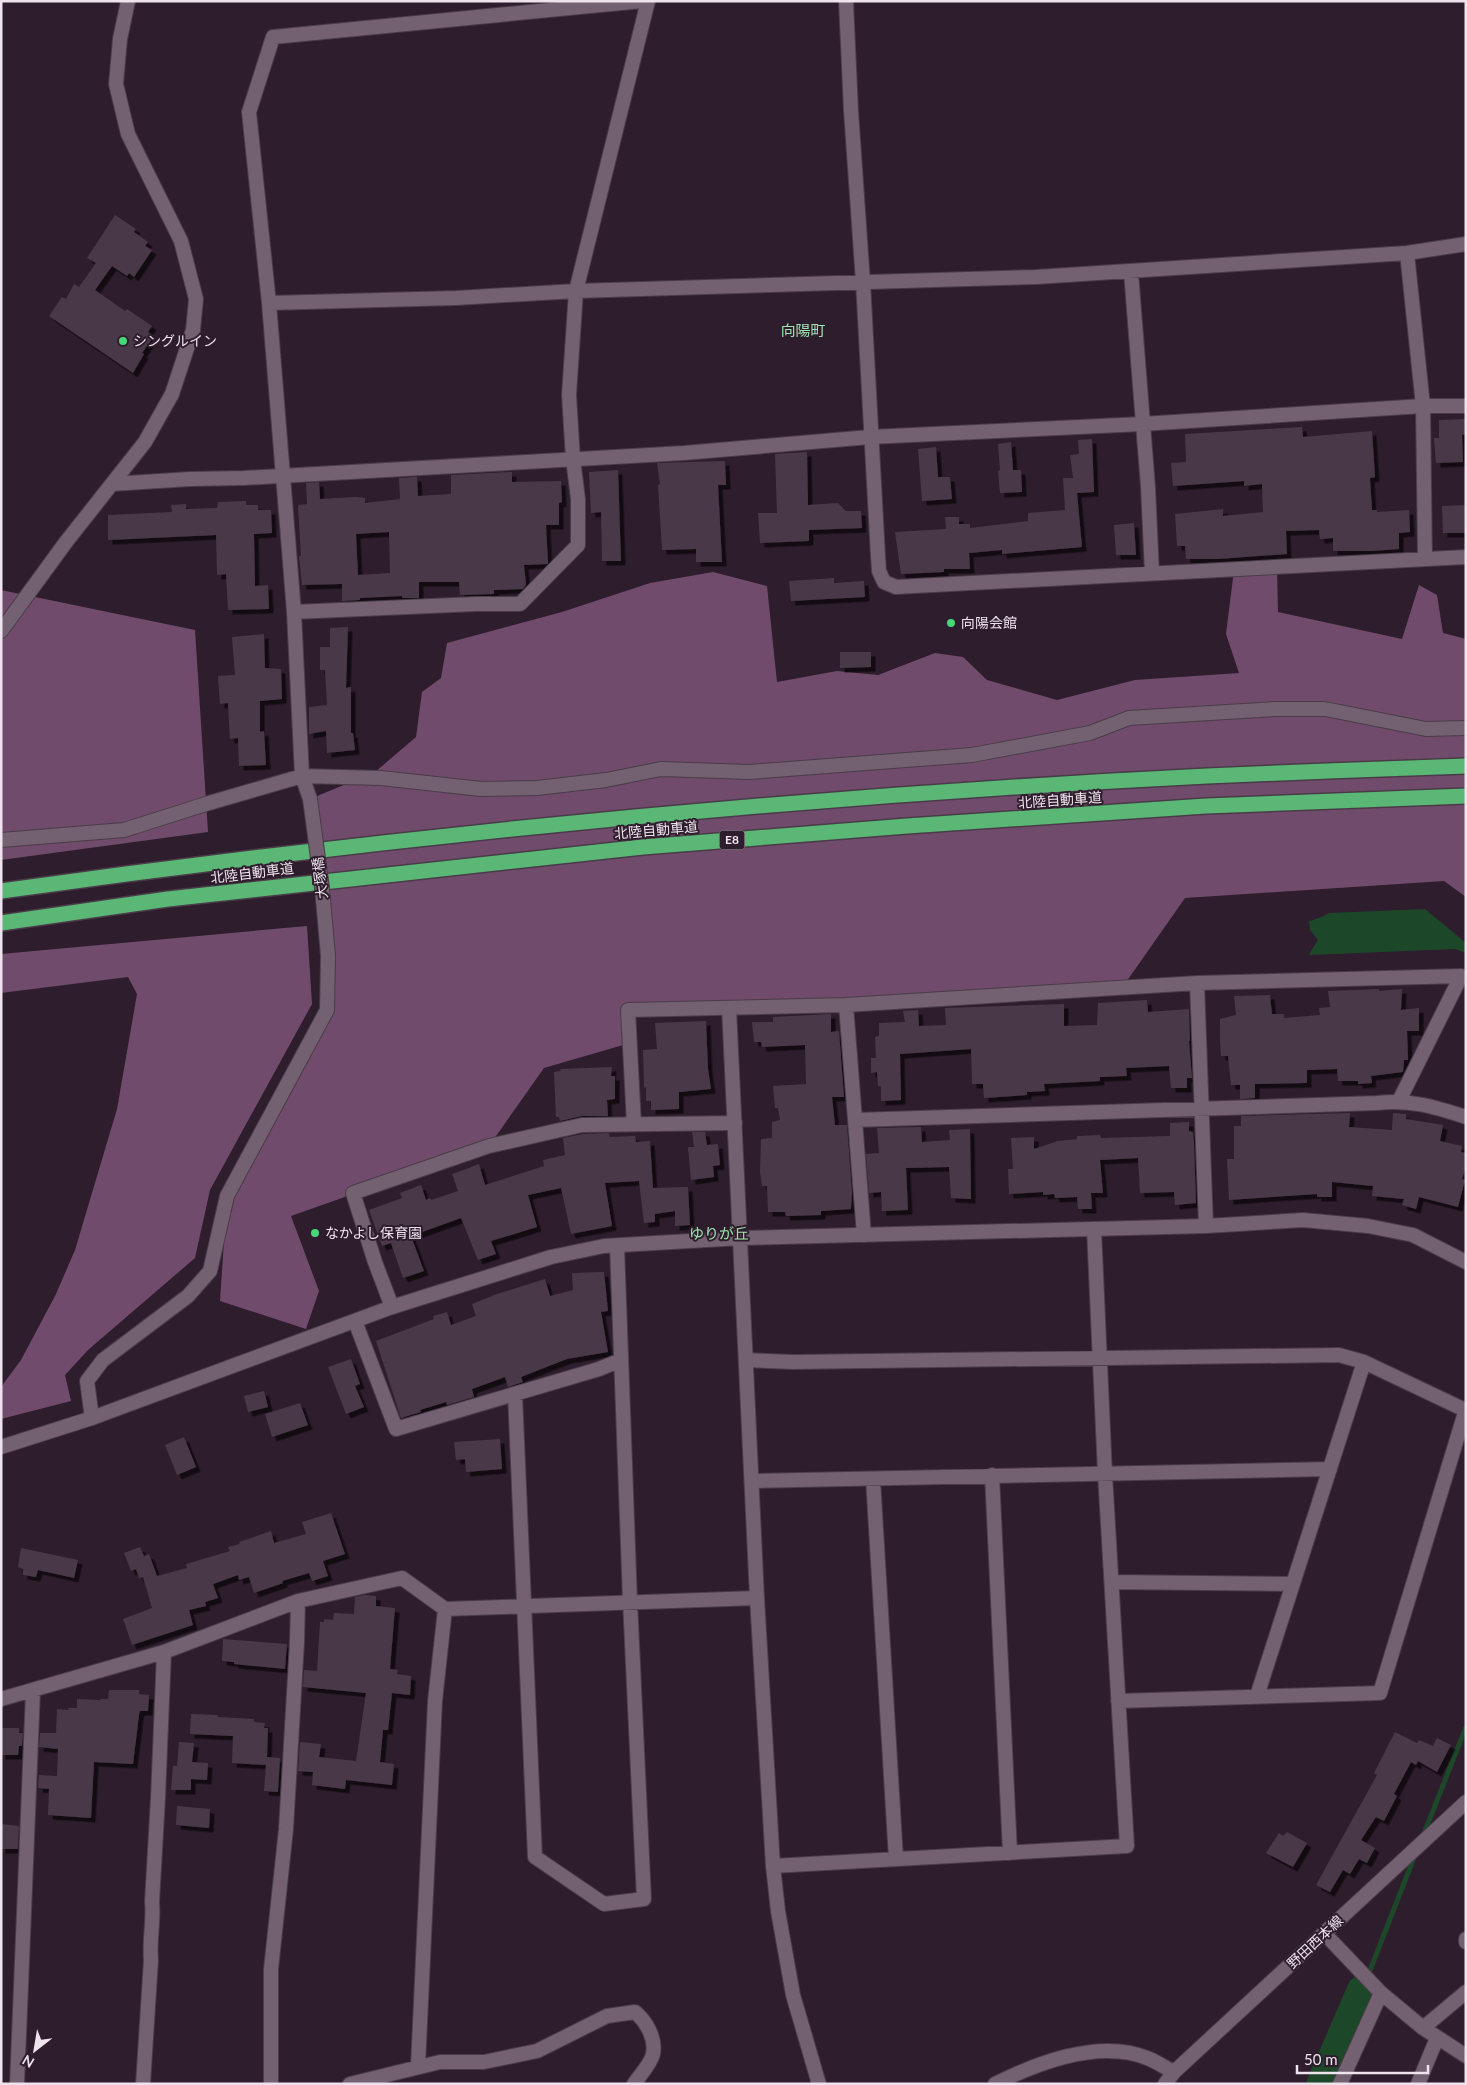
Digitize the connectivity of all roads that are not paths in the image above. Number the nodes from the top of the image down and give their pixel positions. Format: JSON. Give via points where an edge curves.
{"nodes":[{"id":1,"x":128,"y":1,"type":"edge"},
{"id":2,"x":642,"y":1,"type":"edge"},
{"id":3,"x":648,"y":1,"type":"edge"},
{"id":4,"x":846,"y":1,"type":"edge"},
{"id":5,"x":1466,"y":244,"type":"edge"},
{"id":6,"x":1407,"y":253,"type":"junction"},
{"id":7,"x":1131,"y":272,"type":"junction"},
{"id":8,"x":864,"y":282,"type":"junction"},
{"id":9,"x":576,"y":291,"type":"junction"},
{"id":10,"x":269,"y":303,"type":"junction"},
{"id":11,"x":1423,"y":406,"type":"junction"},
{"id":12,"x":1466,"y":406,"type":"edge"},
{"id":13,"x":1142,"y":424,"type":"junction"},
{"id":14,"x":870,"y":437,"type":"junction"},
{"id":15,"x":573,"y":459,"type":"junction"},
{"id":16,"x":283,"y":475,"type":"junction"},
{"id":17,"x":112,"y":484,"type":"junction"},
{"id":18,"x":1466,"y":557,"type":"edge"},
{"id":19,"x":1425,"y":559,"type":"junction"},
{"id":20,"x":1152,"y":573,"type":"junction"},
{"id":21,"x":294,"y":612,"type":"junction"},
{"id":22,"x":1,"y":631,"type":"edge"},
{"id":23,"x":1466,"y":728,"type":"edge"},
{"id":24,"x":1466,"y":766,"type":"edge"},
{"id":25,"x":302,"y":776,"type":"junction"},
{"id":26,"x":1466,"y":796,"type":"edge"},
{"id":27,"x":1,"y":840,"type":"edge"},
{"id":28,"x":1,"y":891,"type":"edge"},
{"id":29,"x":1,"y":923,"type":"edge"},
{"id":30,"x":1464,"y":977,"type":"edge"},
{"id":31,"x":1197,"y":983,"type":"junction"},
{"id":32,"x":846,"y":1005,"type":"junction"},
{"id":33,"x":729,"y":1008,"type":"junction"},
{"id":34,"x":1398,"y":1100,"type":"junction"},
{"id":35,"x":1203,"y":1108,"type":"junction"},
{"id":36,"x":1466,"y":1117,"type":"edge"},
{"id":37,"x":856,"y":1120,"type":"junction"},
{"id":38,"x":735,"y":1123,"type":"junction"},
{"id":39,"x":634,"y":1124,"type":"junction"},
{"id":40,"x":1206,"y":1226,"type":"junction"},
{"id":41,"x":1094,"y":1229,"type":"junction"},
{"id":42,"x":864,"y":1235,"type":"junction"},
{"id":43,"x":741,"y":1238,"type":"junction"},
{"id":44,"x":617,"y":1246,"type":"junction"},
{"id":45,"x":1466,"y":1262,"type":"edge"},
{"id":46,"x":392,"y":1307,"type":"junction"},
{"id":47,"x":355,"y":1321,"type":"junction"},
{"id":48,"x":1100,"y":1357,"type":"junction"},
{"id":49,"x":621,"y":1360,"type":"junction"},
{"id":50,"x":746,"y":1360,"type":"junction"},
{"id":51,"x":1364,"y":1362,"type":"junction"},
{"id":52,"x":514,"y":1394,"type":"junction"},
{"id":53,"x":1466,"y":1410,"type":"edge"},
{"id":54,"x":92,"y":1418,"type":"junction"},
{"id":55,"x":1,"y":1447,"type":"edge"},
{"id":56,"x":1330,"y":1469,"type":"junction"},
{"id":57,"x":1104,"y":1474,"type":"junction"},
{"id":58,"x":992,"y":1475,"type":"junction"},
{"id":59,"x":873,"y":1479,"type":"junction"},
{"id":60,"x":752,"y":1481,"type":"junction"},
{"id":61,"x":1112,"y":1582,"type":"junction"},
{"id":62,"x":1292,"y":1584,"type":"junction"},
{"id":63,"x":757,"y":1598,"type":"junction"},
{"id":64,"x":298,"y":1601,"type":"junction"},
{"id":65,"x":630,"y":1601,"type":"junction"},
{"id":66,"x":524,"y":1607,"type":"junction"},
{"id":67,"x":445,"y":1609,"type":"junction"},
{"id":68,"x":164,"y":1652,"type":"junction"},
{"id":69,"x":33,"y":1691,"type":"junction"},
{"id":70,"x":1257,"y":1696,"type":"junction"},
{"id":71,"x":1,"y":1699,"type":"edge"},
{"id":72,"x":1118,"y":1701,"type":"junction"},
{"id":73,"x":1466,"y":1802,"type":"edge"},
{"id":74,"x":1010,"y":1853,"type":"junction"},
{"id":75,"x":896,"y":1859,"type":"junction"},
{"id":76,"x":773,"y":1866,"type":"junction"},
{"id":77,"x":1324,"y":1934,"type":"junction"},
{"id":78,"x":1378,"y":1990,"type":"junction"},
{"id":79,"x":1466,"y":1992,"type":"edge"},
{"id":80,"x":1422,"y":2028,"type":"junction"},
{"id":81,"x":1438,"y":2038,"type":"junction"},
{"id":82,"x":1466,"y":2056,"type":"edge"},
{"id":83,"x":418,"y":2066,"type":"junction"},
{"id":84,"x":1174,"y":2072,"type":"junction"},
{"id":85,"x":17,"y":2084,"type":"edge"},
{"id":86,"x":143,"y":2084,"type":"edge"},
{"id":87,"x":271,"y":2084,"type":"edge"},
{"id":88,"x":350,"y":2084,"type":"edge"},
{"id":89,"x":634,"y":2084,"type":"edge"},
{"id":90,"x":820,"y":2084,"type":"edge"},
{"id":91,"x":996,"y":2084,"type":"edge"},
{"id":92,"x":1165,"y":2084,"type":"edge"},
{"id":93,"x":1340,"y":2084,"type":"edge"},
{"id":94,"x":1418,"y":2084,"type":"edge"}],
"edges":[{"from":1,"to":17,"type":"street","via":[[116,84],[128,134],[181,241],[196,300],[193,330],[172,394],[145,442]]},
{"from":2,"to":10,"type":"street","name":"大塚橋","via":[[273,37],[249,112]]},
{"from":3,"to":9,"type":"street"},
{"from":4,"to":8,"type":"street"},
{"from":5,"to":6,"type":"street"},
{"from":6,"to":7,"type":"street"},
{"from":6,"to":11,"type":"street"},
{"from":7,"to":8,"type":"street"},
{"from":7,"to":13,"type":"street"},
{"from":8,"to":9,"type":"street"},
{"from":8,"to":14,"type":"street"},
{"from":9,"to":10,"type":"street"},
{"from":9,"to":15,"type":"street","via":[[569,395]]},
{"from":10,"to":16,"type":"street","name":"大塚橋"},
{"from":11,"to":12,"type":"street"},
{"from":11,"to":13,"type":"street"},
{"from":11,"to":19,"type":"street"},
{"from":13,"to":14,"type":"street"},
{"from":13,"to":20,"type":"street"},
{"from":14,"to":15,"type":"street"},
{"from":14,"to":20,"type":"street","via":[[878,564],[884,582],[896,586]]},
{"from":15,"to":16,"type":"street"},
{"from":15,"to":21,"type":"street","via":[[578,499],[578,545],[520,604]]},
{"from":16,"to":17,"type":"street"},
{"from":16,"to":21,"type":"street","name":"大塚橋"},
{"from":17,"to":22,"type":"street"},
{"from":18,"to":19,"type":"street"},
{"from":19,"to":20,"type":"street"},
{"from":21,"to":25,"type":"street","name":"大塚橋"},
{"from":23,"to":25,"type":"street","via":[[1426,729],[1325,709],[1275,709],[1129,718],[1090,733],[972,755],[749,772],[660,769],[606,780],[537,788],[482,789],[381,778]]},
{"from":24,"to":28,"type":"highway","name":"北陸自動車道","number":"E8","via":[[1177,778],[905,795],[658,816],[388,842]]},
{"from":25,"to":27,"type":"street","via":[[124,830]]},
{"from":25,"to":54,"type":"street","name":"大塚橋","bridge":true,"via":[[310,799],[322,888],[328,956],[327,1010],[228,1196],[210,1271],[188,1296],[103,1360],[87,1381]]},
{"from":26,"to":29,"type":"highway","name":"北陸自動車道","number":"E8","via":[[1186,808],[643,847],[168,899]]},
{"from":30,"to":31,"type":"street"},
{"from":30,"to":34,"type":"street"},
{"from":31,"to":32,"type":"street"},
{"from":31,"to":35,"type":"street"},
{"from":32,"to":33,"type":"street"},
{"from":32,"to":37,"type":"street"},
{"from":33,"to":38,"type":"street"},
{"from":33,"to":39,"type":"street","via":[[628,1010]]},
{"from":34,"to":35,"type":"street"},
{"from":34,"to":36,"type":"street"},
{"from":35,"to":37,"type":"street"},
{"from":35,"to":40,"type":"street"},
{"from":37,"to":42,"type":"street"},
{"from":38,"to":39,"type":"street"},
{"from":38,"to":43,"type":"street"},
{"from":39,"to":46,"type":"street","via":[[582,1125],[489,1146],[353,1193]]},
{"from":40,"to":41,"type":"street"},
{"from":40,"to":45,"type":"street","via":[[1304,1220],[1368,1226],[1413,1235]]},
{"from":41,"to":42,"type":"street"},
{"from":41,"to":48,"type":"street"},
{"from":42,"to":43,"type":"street"},
{"from":43,"to":44,"type":"street"},
{"from":43,"to":50,"type":"street"},
{"from":44,"to":46,"type":"street","via":[[551,1256]]},
{"from":44,"to":49,"type":"street"},
{"from":46,"to":47,"type":"street"},
{"from":47,"to":52,"type":"street","via":[[396,1428]]},
{"from":47,"to":54,"type":"street"},
{"from":48,"to":50,"type":"street"},
{"from":48,"to":51,"type":"street","via":[[1339,1355]]},
{"from":48,"to":57,"type":"street"},
{"from":49,"to":52,"type":"street"},
{"from":49,"to":65,"type":"street"},
{"from":50,"to":60,"type":"street"},
{"from":51,"to":53,"type":"street"},
{"from":51,"to":56,"type":"street"},
{"from":52,"to":66,"type":"street"},
{"from":53,"to":70,"type":"street","via":[[1380,1693]]},
{"from":54,"to":55,"type":"street"},
{"from":56,"to":57,"type":"street"},
{"from":56,"to":62,"type":"street"},
{"from":57,"to":58,"type":"street"},
{"from":57,"to":61,"type":"street"},
{"from":58,"to":59,"type":"street"},
{"from":58,"to":74,"type":"street"},
{"from":59,"to":60,"type":"street"},
{"from":59,"to":75,"type":"street"},
{"from":60,"to":63,"type":"street"},
{"from":61,"to":62,"type":"street"},
{"from":61,"to":72,"type":"street"},
{"from":62,"to":70,"type":"street"},
{"from":63,"to":65,"type":"street"},
{"from":63,"to":76,"type":"street"},
{"from":64,"to":67,"type":"street","via":[[402,1578]]},
{"from":64,"to":68,"type":"street"},
{"from":64,"to":87,"type":"street","via":[[286,1829],[271,1969]]},
{"from":65,"to":66,"type":"street"},
{"from":65,"to":66,"type":"street","via":[[644,1899],[604,1904],[535,1857]]},
{"from":66,"to":67,"type":"street"},
{"from":67,"to":83,"type":"street","via":[[436,1702]]},
{"from":68,"to":69,"type":"street"},
{"from":68,"to":86,"type":"street"},
{"from":69,"to":71,"type":"street"},
{"from":69,"to":85,"type":"street"},
{"from":70,"to":72,"type":"street"},
{"from":72,"to":74,"type":"street","via":[[1127,1846]]},
{"from":73,"to":77,"type":"street","name":"野田西本線"},
{"from":74,"to":75,"type":"street"},
{"from":75,"to":76,"type":"street"},
{"from":76,"to":90,"type":"street","via":[[793,1996]]},
{"from":77,"to":78,"type":"street"},
{"from":77,"to":84,"type":"street","name":"野田西本線"},
{"from":78,"to":80,"type":"street"},
{"from":78,"to":93,"type":"street"},
{"from":79,"to":80,"type":"street"},
{"from":80,"to":81,"type":"street"},
{"from":81,"to":82,"type":"street"},
{"from":81,"to":94,"type":"street"},
{"from":83,"to":88,"type":"street"},
{"from":83,"to":89,"type":"street","via":[[440,2062],[484,2062],[537,2051],[608,2016],[635,2012],[642,2018],[653,2041],[653,2056]]},
{"from":84,"to":91,"type":"street","via":[[1147,2058],[1119,2052],[1089,2052],[1028,2067]]},
{"from":84,"to":92,"type":"street","name":"野田西本線"}]}
